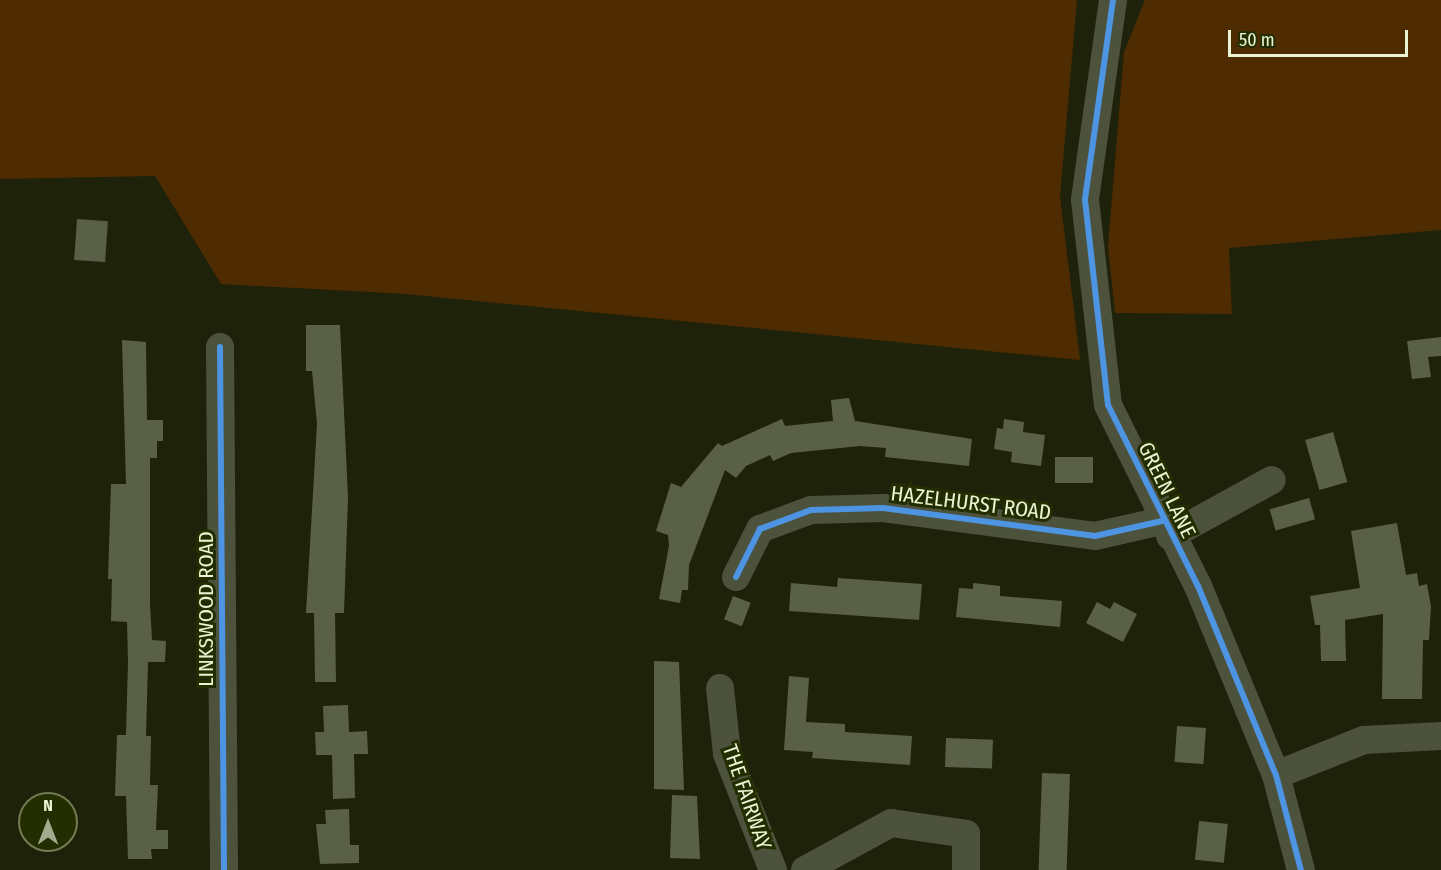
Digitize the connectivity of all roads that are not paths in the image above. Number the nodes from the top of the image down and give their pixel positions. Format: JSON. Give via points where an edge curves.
{"nodes":[{"id":1,"x":1114,"y":6,"type":"edge"},
{"id":2,"x":220,"y":347,"type":"dead end"},
{"id":3,"x":1272,"y":480,"type":"dead end"},
{"id":4,"x":1166,"y":529,"type":"junction"},
{"id":5,"x":736,"y":577,"type":"dead end"},
{"id":6,"x":720,"y":688,"type":"dead end"},
{"id":7,"x":1441,"y":736,"type":"edge"},
{"id":8,"x":1276,"y":775,"type":"junction"},
{"id":9,"x":224,"y":870,"type":"edge"},
{"id":10,"x":773,"y":870,"type":"edge"},
{"id":11,"x":805,"y":870,"type":"edge"},
{"id":12,"x":966,"y":870,"type":"edge"},
{"id":13,"x":1301,"y":870,"type":"edge"}],
"edges":[{"from":1,"to":4,"type":"street","name":"GREEN LANE","via":[[1085,200],[1108,405]]},
{"from":2,"to":9,"type":"street","name":"LINKSWOOD ROAD"},
{"from":3,"to":4,"type":"street","name":"HAZELHURST ROAD"},
{"from":4,"to":5,"type":"street","name":"HAZELHURST ROAD","via":[[1095,536],[883,508],[811,510],[760,529]]},
{"from":4,"to":8,"type":"street","name":"GREEN LANE","via":[[1197,586]]},
{"from":6,"to":10,"type":"street","name":"THE FAIRWAY","via":[[727,754]]},
{"from":7,"to":8,"type":"street","via":[[1365,740]]},
{"from":8,"to":13,"type":"street","name":"GREEN LANE"},
{"from":11,"to":12,"type":"street","via":[[891,823],[966,834]]}]}
